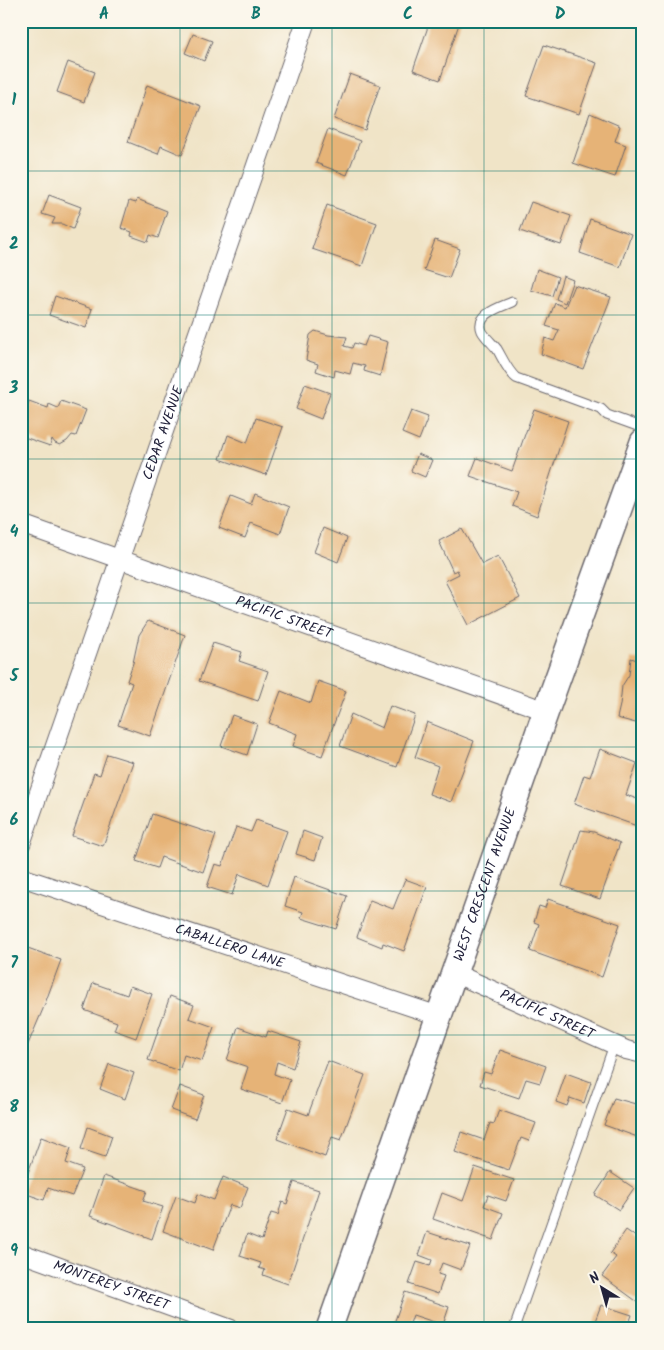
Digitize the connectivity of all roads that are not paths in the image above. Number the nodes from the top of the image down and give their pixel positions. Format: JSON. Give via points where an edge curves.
{"nodes":[{"id":1,"x":306,"y":21,"type":"edge"},
{"id":2,"x":512,"y":302,"type":"dead end"},
{"id":3,"x":643,"y":428,"type":"edge"},
{"id":4,"x":643,"y":442,"type":"edge"},
{"id":5,"x":21,"y":524,"type":"edge"},
{"id":6,"x":119,"y":559,"type":"junction"},
{"id":7,"x":546,"y":710,"type":"junction"},
{"id":8,"x":21,"y":844,"type":"edge"},
{"id":9,"x":21,"y":877,"type":"edge"},
{"id":10,"x":454,"y":973,"type":"junction"},
{"id":11,"x":439,"y":1016,"type":"junction"},
{"id":12,"x":614,"y":1044,"type":"junction"},
{"id":13,"x":643,"y":1054,"type":"edge"},
{"id":14,"x":21,"y":1253,"type":"edge"},
{"id":15,"x":231,"y":1329,"type":"edge"},
{"id":16,"x":330,"y":1329,"type":"edge"},
{"id":17,"x":514,"y":1329,"type":"edge"}],
"edges":[{"from":1,"to":6,"type":"street","name":"CEDAR AVENUE"},
{"from":2,"to":3,"type":"lane","via":[[487,313],[481,323],[482,332],[498,350],[509,372],[516,378],[601,408],[607,415]]},
{"from":4,"to":7,"type":"street","name":"WEST CRESCENT AVENUE"},
{"from":5,"to":6,"type":"street","name":"PACIFIC STREET"},
{"from":6,"to":7,"type":"street","name":"PACIFIC STREET"},
{"from":6,"to":8,"type":"street","name":"CEDAR AVENUE"},
{"from":7,"to":10,"type":"street","name":"WEST CRESCENT AVENUE"},
{"from":9,"to":11,"type":"street","name":"CABALLERO LANE"},
{"from":10,"to":11,"type":"street","name":"WEST CRESCENT AVENUE"},
{"from":10,"to":12,"type":"street","name":"PACIFIC STREET"},
{"from":11,"to":16,"type":"street","name":"WEST CRESCENT AVENUE"},
{"from":12,"to":13,"type":"street","name":"PACIFIC STREET"},
{"from":12,"to":17,"type":"lane"},
{"from":14,"to":15,"type":"street","name":"MONTEREY STREET"}]}
